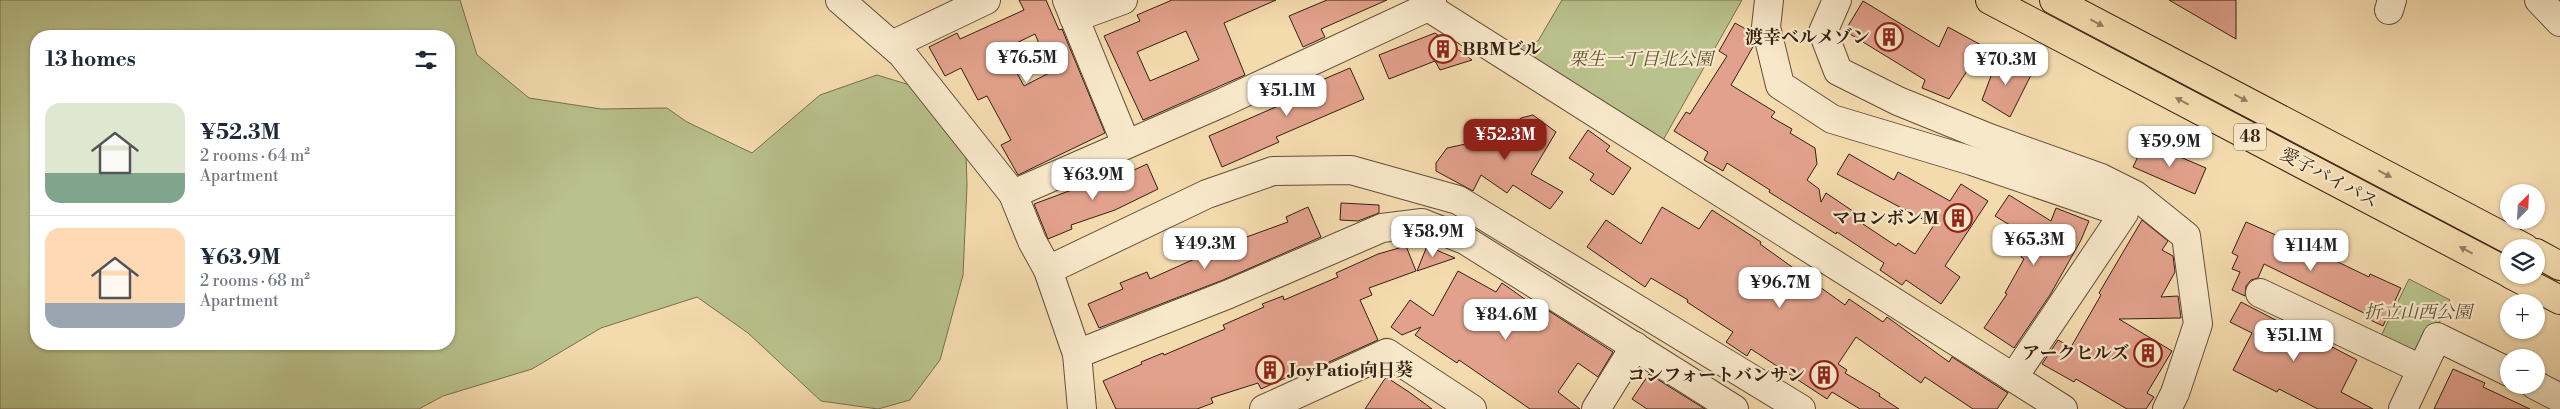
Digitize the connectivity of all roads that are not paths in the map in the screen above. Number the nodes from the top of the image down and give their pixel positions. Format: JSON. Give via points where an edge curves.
{"nodes":[{"id":1,"x":840,"y":0,"type":"edge"},
{"id":2,"x":986,"y":0,"type":"edge"},
{"id":3,"x":1123,"y":0,"type":"edge"},
{"id":4,"x":1769,"y":0,"type":"edge"},
{"id":5,"x":1837,"y":0,"type":"edge"},
{"id":6,"x":1990,"y":0,"type":"edge"},
{"id":7,"x":2054,"y":0,"type":"edge"},
{"id":8,"x":2539,"y":0,"type":"edge"},
{"id":9,"x":1430,"y":4,"type":"edge"},
{"id":10,"x":1070,"y":9,"type":"edge"},
{"id":11,"x":2560,"y":22,"type":"edge"},
{"id":12,"x":892,"y":45,"type":"junction"},
{"id":13,"x":1126,"y":144,"type":"junction"},
{"id":14,"x":1013,"y":194,"type":"junction"},
{"id":15,"x":2508,"y":239,"type":"edge"},
{"id":16,"x":2545,"y":258,"type":"edge"},
{"id":17,"x":2560,"y":266,"type":"edge"},
{"id":18,"x":2500,"y":268,"type":"edge"},
{"id":19,"x":1048,"y":270,"type":"junction"},
{"id":20,"x":2529,"y":284,"type":"edge"},
{"id":21,"x":2260,"y":293,"type":"dead end"},
{"id":22,"x":2560,"y":300,"type":"edge"},
{"id":23,"x":1635,"y":346,"type":"junction"},
{"id":24,"x":1078,"y":354,"type":"junction"},
{"id":25,"x":2500,"y":368,"type":"edge"},
{"id":26,"x":2421,"y":369,"type":"junction"},
{"id":27,"x":2013,"y":378,"type":"junction"},
{"id":28,"x":2545,"y":390,"type":"edge"},
{"id":29,"x":2560,"y":398,"type":"edge"},
{"id":30,"x":1082,"y":409,"type":"edge"},
{"id":31,"x":1264,"y":409,"type":"edge"},
{"id":32,"x":1472,"y":409,"type":"edge"},
{"id":33,"x":1596,"y":409,"type":"edge"},
{"id":34,"x":1734,"y":409,"type":"edge"},
{"id":35,"x":1801,"y":409,"type":"edge"},
{"id":36,"x":2063,"y":409,"type":"edge"},
{"id":37,"x":2167,"y":409,"type":"edge"},
{"id":38,"x":2403,"y":409,"type":"edge"}],
"edges":[{"from":1,"to":12,"type":"street"},
{"from":2,"to":12,"type":"street"},
{"from":3,"to":10,"type":"street"},
{"from":4,"to":27,"type":"street","via":[[1766,27],[1780,85],[1832,119],[1972,161],[2124,213]]},
{"from":5,"to":37,"type":"street","via":[[1823,32],[1838,71],[1989,138],[2109,182],[2136,195],[2186,236],[2198,324]]},
{"from":18,"to":6,"type":"highway","name":"愛子バイパス","number":"48","one_way":true},
{"from":7,"to":15,"type":"highway","name":"愛子バイパス","number":"48","one_way":true},
{"from":8,"to":11,"type":"street"},
{"from":9,"to":13,"type":"street","via":[[1224,102]]},
{"from":9,"to":27,"type":"street"},
{"from":10,"to":13,"type":"street"},
{"from":12,"to":14,"type":"street"},
{"from":13,"to":14,"type":"street"},
{"from":14,"to":19,"type":"street","via":[[1032,242]]},
{"from":16,"to":17,"type":"highway"},
{"from":19,"to":24,"type":"street"},
{"from":19,"to":35,"type":"street","via":[[1207,194],[1273,170],[1351,170],[1458,200]]},
{"from":20,"to":22,"type":"highway"},
{"from":21,"to":26,"type":"street"},
{"from":23,"to":24,"type":"street","via":[[1465,240],[1422,223],[1382,228]]},
{"from":23,"to":33,"type":"street"},
{"from":23,"to":34,"type":"street"},
{"from":24,"to":30,"type":"street"},
{"from":25,"to":26,"type":"street","via":[[2437,336]]},
{"from":26,"to":38,"type":"street"},
{"from":27,"to":36,"type":"street"},
{"from":28,"to":29,"type":"street"},
{"from":31,"to":32,"type":"street","via":[[1387,353]]}]}
